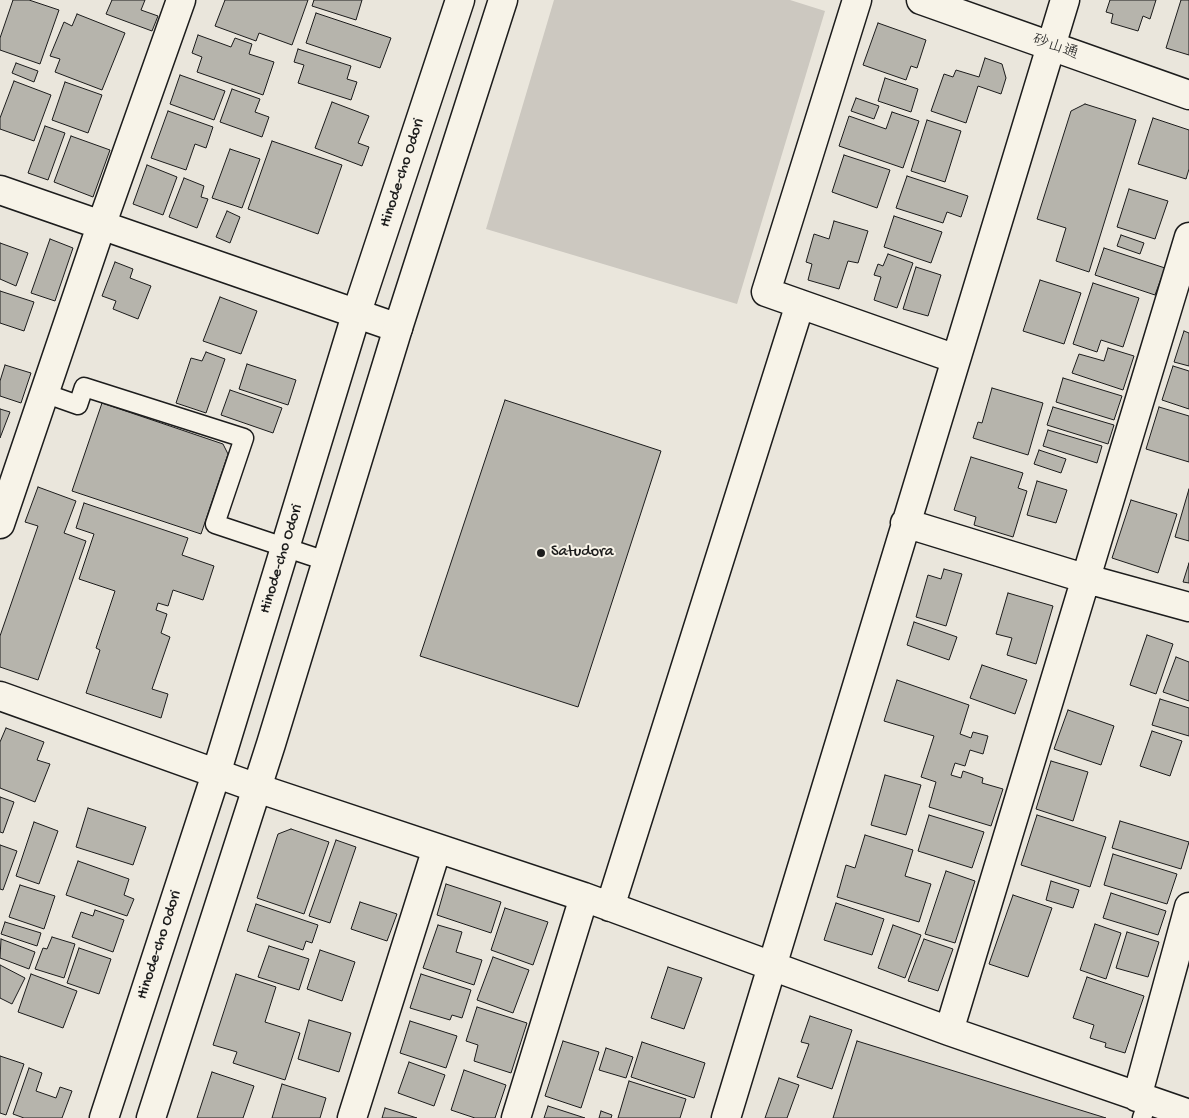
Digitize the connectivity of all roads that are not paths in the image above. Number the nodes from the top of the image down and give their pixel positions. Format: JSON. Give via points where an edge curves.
{"nodes":[{"id":1,"x":181,"y":0,"type":"edge"},
{"id":2,"x":460,"y":0,"type":"edge"},
{"id":3,"x":503,"y":0,"type":"edge"},
{"id":4,"x":857,"y":0,"type":"edge"},
{"id":5,"x":921,"y":0,"type":"edge"},
{"id":6,"x":1065,"y":0,"type":"edge"},
{"id":7,"x":1051,"y":47,"type":"junction"},
{"id":8,"x":1189,"y":95,"type":"edge"},
{"id":9,"x":0,"y":190,"type":"edge"},
{"id":10,"x":101,"y":226,"type":"junction"},
{"id":11,"x":1189,"y":237,"type":"edge"},
{"id":12,"x":800,"y":304,"type":"junction"},
{"id":13,"x":356,"y":314,"type":"junction"},
{"id":14,"x":398,"y":328,"type":"junction"},
{"id":15,"x":956,"y":359,"type":"junction"},
{"id":16,"x":44,"y":393,"type":"junction"},
{"id":17,"x":904,"y":523,"type":"junction"},
{"id":18,"x":0,"y":524,"type":"edge"},
{"id":19,"x":285,"y":548,"type":"junction"},
{"id":20,"x":326,"y":561,"type":"junction"},
{"id":21,"x":1086,"y":579,"type":"junction"},
{"id":22,"x":1189,"y":606,"type":"edge"},
{"id":23,"x":0,"y":696,"type":"edge"},
{"id":24,"x":216,"y":774,"type":"junction"},
{"id":25,"x":257,"y":788,"type":"junction"},
{"id":26,"x":437,"y":848,"type":"junction"},
{"id":27,"x":584,"y":897,"type":"junction"},
{"id":28,"x":610,"y":907,"type":"junction"},
{"id":29,"x":1189,"y":907,"type":"edge"},
{"id":30,"x":771,"y":967,"type":"junction"},
{"id":31,"x":948,"y":1031,"type":"junction"},
{"id":32,"x":1142,"y":1105,"type":"edge"},
{"id":33,"x":1189,"y":1114,"type":"edge"},
{"id":34,"x":104,"y":1118,"type":"edge"},
{"id":35,"x":151,"y":1118,"type":"edge"},
{"id":36,"x":352,"y":1118,"type":"edge"},
{"id":37,"x":516,"y":1118,"type":"edge"},
{"id":38,"x":726,"y":1118,"type":"edge"}],
"edges":[{"from":1,"to":10,"type":"street"},
{"from":2,"to":13,"type":"street","name":"Hinode-cho Odori"},
{"from":3,"to":14,"type":"street"},
{"from":4,"to":12,"type":"street","via":[[766,292]]},
{"from":5,"to":7,"type":"street","name":"砂山通"},
{"from":6,"to":7,"type":"street"},
{"from":7,"to":8,"type":"street","name":"砂山通"},
{"from":7,"to":15,"type":"street"},
{"from":9,"to":10,"type":"street"},
{"from":10,"to":13,"type":"street"},
{"from":10,"to":16,"type":"street"},
{"from":11,"to":21,"type":"street"},
{"from":12,"to":15,"type":"street"},
{"from":12,"to":28,"type":"street"},
{"from":13,"to":14,"type":"street"},
{"from":13,"to":19,"type":"street","name":"Hinode-cho Odori"},
{"from":14,"to":20,"type":"street"},
{"from":15,"to":17,"type":"street"},
{"from":16,"to":18,"type":"street"},
{"from":16,"to":19,"type":"lane","via":[[78,404],[84,387],[244,438],[215,524]]},
{"from":17,"to":21,"type":"street"},
{"from":17,"to":30,"type":"street"},
{"from":19,"to":20,"type":"lane"},
{"from":19,"to":24,"type":"street","name":"Hinode-cho Odori"},
{"from":20,"to":25,"type":"street"},
{"from":21,"to":22,"type":"street"},
{"from":21,"to":31,"type":"street"},
{"from":23,"to":24,"type":"street"},
{"from":24,"to":25,"type":"street"},
{"from":24,"to":34,"type":"street","name":"Hinode-cho Odori"},
{"from":25,"to":26,"type":"street"},
{"from":25,"to":35,"type":"street"},
{"from":26,"to":27,"type":"street"},
{"from":26,"to":36,"type":"street"},
{"from":27,"to":28,"type":"street"},
{"from":27,"to":37,"type":"street"},
{"from":28,"to":30,"type":"street"},
{"from":29,"to":32,"type":"street"},
{"from":30,"to":31,"type":"street"},
{"from":30,"to":38,"type":"street"},
{"from":31,"to":32,"type":"street"},
{"from":32,"to":33,"type":"street"}]}
